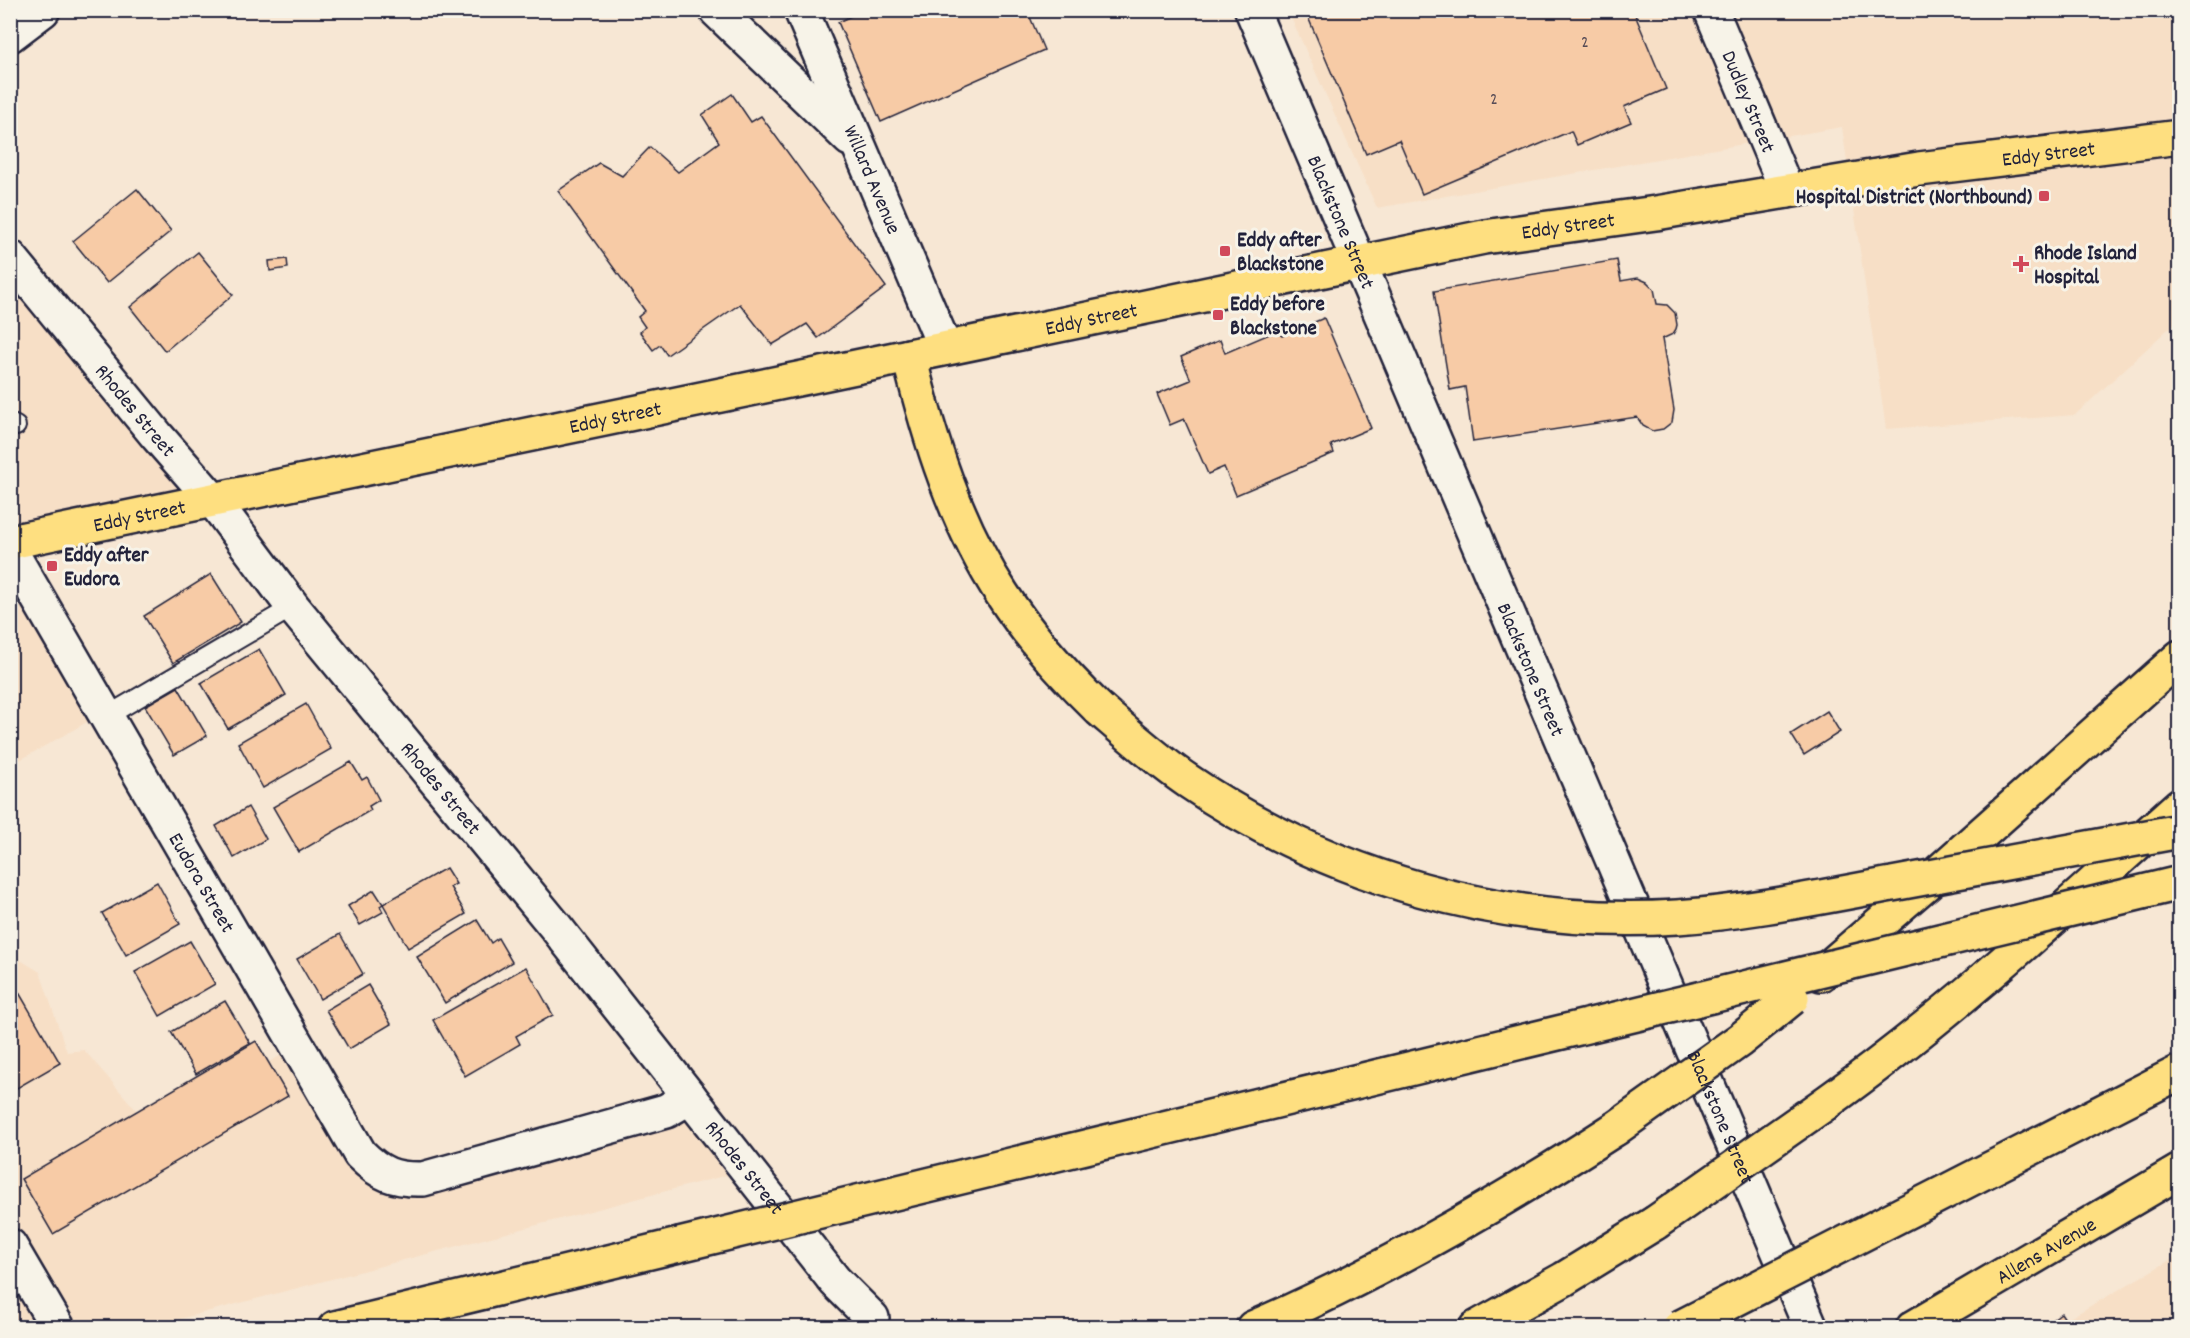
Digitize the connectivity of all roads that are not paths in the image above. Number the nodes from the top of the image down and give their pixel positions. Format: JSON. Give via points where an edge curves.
{"nodes":[{"id":1,"x":43,"y":10,"type":"edge"},
{"id":2,"x":716,"y":10,"type":"edge"},
{"id":3,"x":801,"y":10,"type":"edge"},
{"id":4,"x":1252,"y":10,"type":"edge"},
{"id":5,"x":1711,"y":10,"type":"edge"},
{"id":6,"x":10,"y":35,"type":"edge"},
{"id":7,"x":2180,"y":137,"type":"edge"},
{"id":8,"x":860,"y":148,"type":"junction"},
{"id":9,"x":1787,"y":191,"type":"junction"},
{"id":10,"x":10,"y":257,"type":"edge"},
{"id":11,"x":1359,"y":262,"type":"junction"},
{"id":12,"x":945,"y":348,"type":"junction"},
{"id":13,"x":909,"y":356,"type":"junction"},
{"id":14,"x":213,"y":500,"type":"junction"},
{"id":15,"x":10,"y":543,"type":"edge"},
{"id":16,"x":10,"y":550,"type":"edge"},
{"id":17,"x":292,"y":607,"type":"junction"},
{"id":18,"x":2180,"y":657,"type":"edge"},
{"id":19,"x":107,"y":716,"type":"junction"},
{"id":20,"x":2180,"y":805,"type":"edge"},
{"id":21,"x":2180,"y":831,"type":"edge"},
{"id":22,"x":2180,"y":883,"type":"edge"},
{"id":23,"x":2180,"y":1072,"type":"edge"},
{"id":24,"x":690,"y":1097,"type":"junction"},
{"id":25,"x":2180,"y":1171,"type":"edge"},
{"id":26,"x":10,"y":1246,"type":"edge"},
{"id":27,"x":872,"y":1318,"type":"dead end"},
{"id":28,"x":58,"y":1328,"type":"edge"},
{"id":29,"x":335,"y":1328,"type":"edge"},
{"id":30,"x":1253,"y":1328,"type":"edge"},
{"id":31,"x":1476,"y":1328,"type":"edge"},
{"id":32,"x":1679,"y":1328,"type":"edge"},
{"id":33,"x":1811,"y":1328,"type":"edge"},
{"id":34,"x":1912,"y":1328,"type":"edge"}],
"edges":[{"from":1,"to":6,"type":"street"},
{"from":2,"to":8,"type":"street"},
{"from":3,"to":8,"type":"street","name":"Willard Avenue"},
{"from":4,"to":11,"type":"street","name":"Blackstone Street"},
{"from":5,"to":9,"type":"street","name":"Dudley Street"},
{"from":7,"to":9,"type":"main road","name":"Eddy Street","via":[[1937,166]]},
{"from":8,"to":12,"type":"street","name":"Willard Avenue"},
{"from":9,"to":11,"type":"main road","name":"Eddy Street","via":[[1496,235]]},
{"from":10,"to":14,"type":"street","name":"Rhodes Street"},
{"from":11,"to":12,"type":"main road","name":"Eddy Street"},
{"from":11,"to":33,"type":"street","name":"Blackstone Street"},
{"from":12,"to":13,"type":"main road","name":"Eddy Street"},
{"from":13,"to":14,"type":"main road","name":"Eddy Street"},
{"from":13,"to":21,"type":"main road","bridge":true,"via":[[941,467],[976,550],[1001,594],[1065,675],[1143,748],[1233,810],[1282,836],[1382,878],[1433,893],[1529,911],[1625,918],[1674,917],[1808,900]]},
{"from":14,"to":15,"type":"main road","name":"Eddy Street"},
{"from":14,"to":17,"type":"street","name":"Rhodes Street"},
{"from":16,"to":19,"type":"street","name":"Eudora Street"},
{"from":17,"to":19,"type":"lane"},
{"from":17,"to":24,"type":"street","name":"Rhodes Street","via":[[537,903]]},
{"from":18,"to":30,"type":"main road","bridge":true,"via":[[1929,880],[1740,1040],[1615,1129],[1516,1192],[1357,1280]]},
{"from":19,"to":24,"type":"street","name":"Eudora Street","via":[[360,1154],[373,1167],[390,1176],[423,1179],[666,1111]]},
{"from":20,"to":31,"type":"main road","bridge":true,"via":[[1991,973],[1896,1051],[1655,1223]]},
{"from":22,"to":29,"type":"main road","bridge":true},
{"from":23,"to":32,"type":"main road","bridge":true},
{"from":24,"to":27,"type":"street","name":"Rhodes Street","via":[[835,1281]]},
{"from":25,"to":34,"type":"main road","name":"Allens Avenue"},
{"from":26,"to":28,"type":"street"}]}
